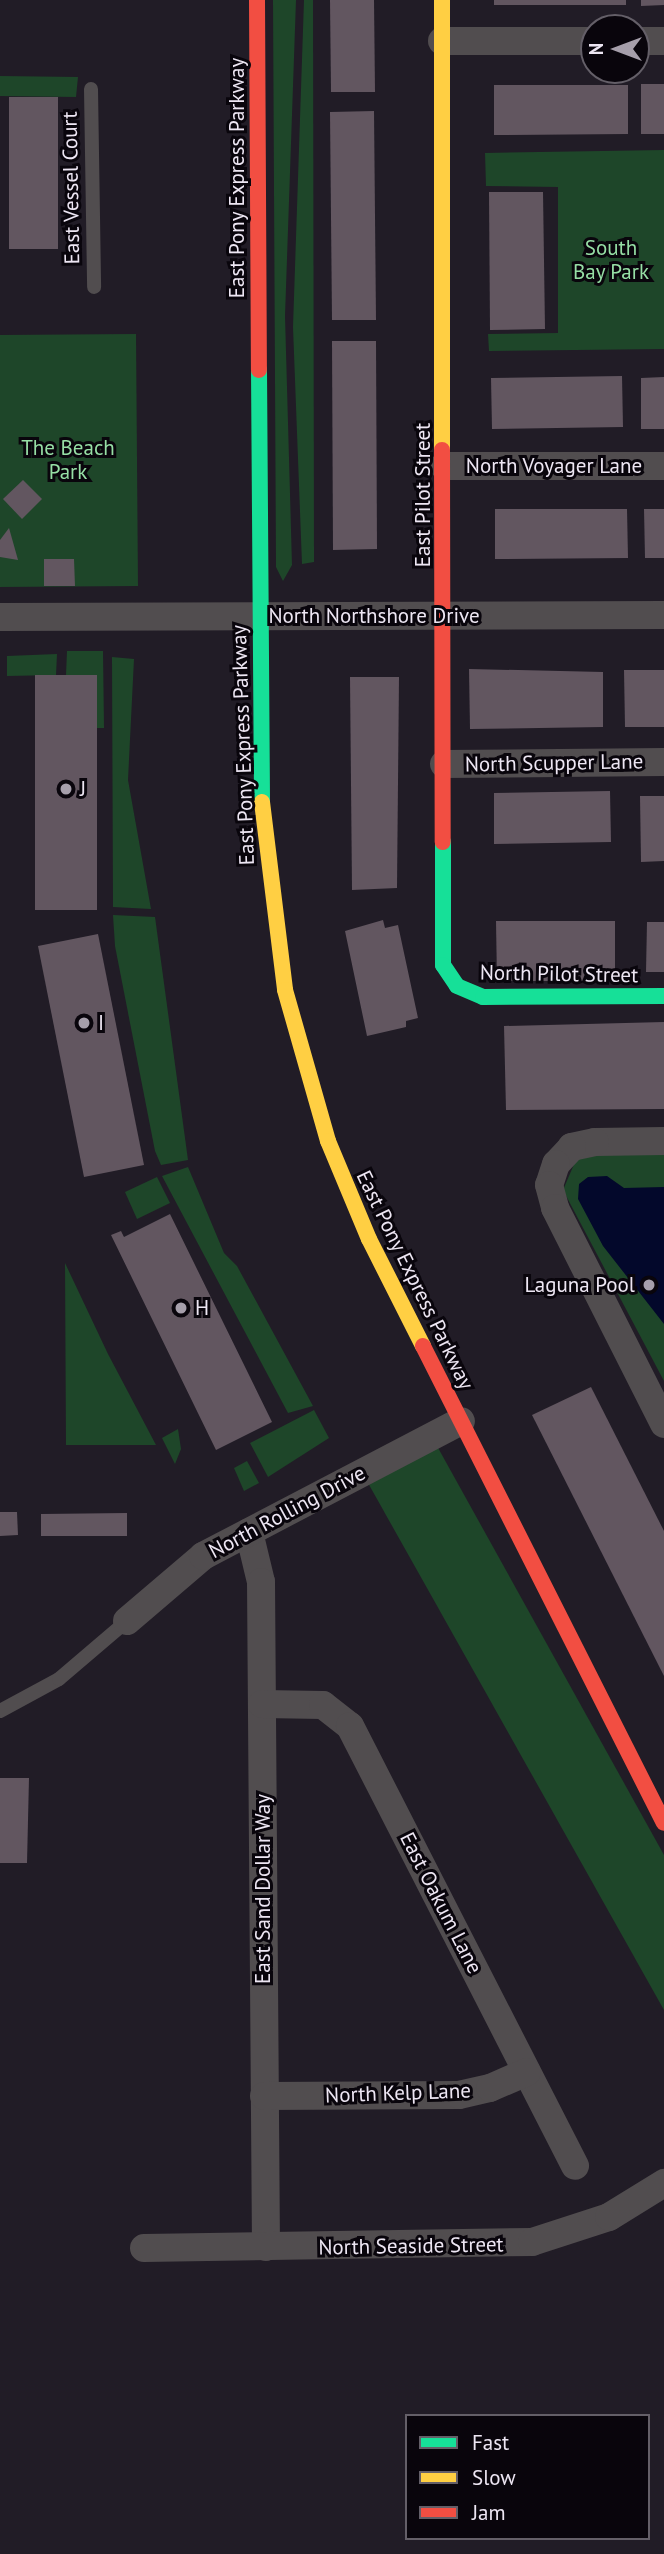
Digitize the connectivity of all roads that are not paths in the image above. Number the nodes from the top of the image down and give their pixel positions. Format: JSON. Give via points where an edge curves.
{"nodes":[{"id":1,"x":257,"y":0,"type":"edge"},
{"id":2,"x":442,"y":0,"type":"edge"},
{"id":3,"x":442,"y":41,"type":"junction"},
{"id":4,"x":580,"y":41,"type":"edge"},
{"id":5,"x":91,"y":89,"type":"dead end"},
{"id":6,"x":94,"y":287,"type":"dead end"},
{"id":7,"x":444,"y":466,"type":"junction"},
{"id":8,"x":664,"y":466,"type":"edge"},
{"id":9,"x":664,"y":615,"type":"edge"},
{"id":10,"x":260,"y":616,"type":"junction"},
{"id":11,"x":0,"y":617,"type":"edge"},
{"id":12,"x":445,"y":617,"type":"junction"},
{"id":13,"x":664,"y":762,"type":"edge"},
{"id":14,"x":444,"y":764,"type":"junction"},
{"id":15,"x":457,"y":986,"type":"joint"},
{"id":16,"x":664,"y":996,"type":"edge"},
{"id":17,"x":664,"y":1141,"type":"edge"},
{"id":18,"x":461,"y":1421,"type":"junction"},
{"id":19,"x":664,"y":1424,"type":"edge"},
{"id":20,"x":249,"y":1532,"type":"junction"},
{"id":21,"x":127,"y":1621,"type":"joint"},
{"id":22,"x":262,"y":1704,"type":"junction"},
{"id":23,"x":0,"y":1711,"type":"edge"},
{"id":24,"x":664,"y":1824,"type":"edge"},
{"id":25,"x":527,"y":2071,"type":"junction"},
{"id":26,"x":264,"y":2096,"type":"junction"},
{"id":27,"x":575,"y":2166,"type":"dead end"},
{"id":28,"x":664,"y":2183,"type":"edge"},
{"id":29,"x":144,"y":2248,"type":"dead end"},
{"id":30,"x":266,"y":2248,"type":"junction"}],
"edges":[{"from":1,"to":10,"type":"main road","name":"East Pony Express Parkway"},
{"from":2,"to":3,"type":"main road","name":"East Pilot Street"},
{"from":3,"to":4,"type":"street"},
{"from":3,"to":7,"type":"main road","name":"East Pilot Street"},
{"from":5,"to":6,"type":"lane","name":"East Vessel Court"},
{"from":7,"to":8,"type":"street","name":"North Voyager Lane"},
{"from":7,"to":12,"type":"main road","name":"East Pilot Street"},
{"from":9,"to":12,"type":"street","name":"North Northshore Drive"},
{"from":10,"to":11,"type":"street","name":"North Northshore Drive"},
{"from":10,"to":12,"type":"street","name":"North Northshore Drive"},
{"from":10,"to":18,"type":"main road","name":"East Pony Express Parkway","via":[[264,845],[276,939],[297,1041],[347,1191]]},
{"from":12,"to":14,"type":"main road","name":"East Pilot Street"},
{"from":13,"to":14,"type":"street","name":"North Scupper Lane"},
{"from":14,"to":15,"type":"main road","name":"East Pilot Street","via":[[443,965]]},
{"from":15,"to":16,"type":"main road","name":"North Pilot Street","via":[[483,997]]},
{"from":17,"to":19,"type":"street","via":[[584,1143],[556,1164],[549,1185],[555,1208]]},
{"from":18,"to":20,"type":"street","name":"North Rolling Drive"},
{"from":18,"to":24,"type":"main road","name":"East Pony Express Parkway"},
{"from":20,"to":21,"type":"street","name":"North Rolling Drive","via":[[181,1571]]},
{"from":20,"to":22,"type":"street","name":"East Sand Dollar Way","via":[[261,1568]]},
{"from":21,"to":23,"type":"lane","via":[[59,1679]]},
{"from":22,"to":25,"type":"street","name":"East Oakum Lane","via":[[323,1705],[350,1726]]},
{"from":22,"to":26,"type":"street","name":"East Sand Dollar Way"},
{"from":25,"to":26,"type":"street","name":"North Kelp Lane","via":[[490,2088],[459,2095]]},
{"from":25,"to":27,"type":"street","name":"East Oakum Lane"},
{"from":26,"to":30,"type":"street","name":"East Sand Dollar Way"},
{"from":28,"to":30,"type":"street","name":"North Seaside Street","via":[[610,2217],[532,2242]]},
{"from":29,"to":30,"type":"street","name":"North Seaside Street"}]}
